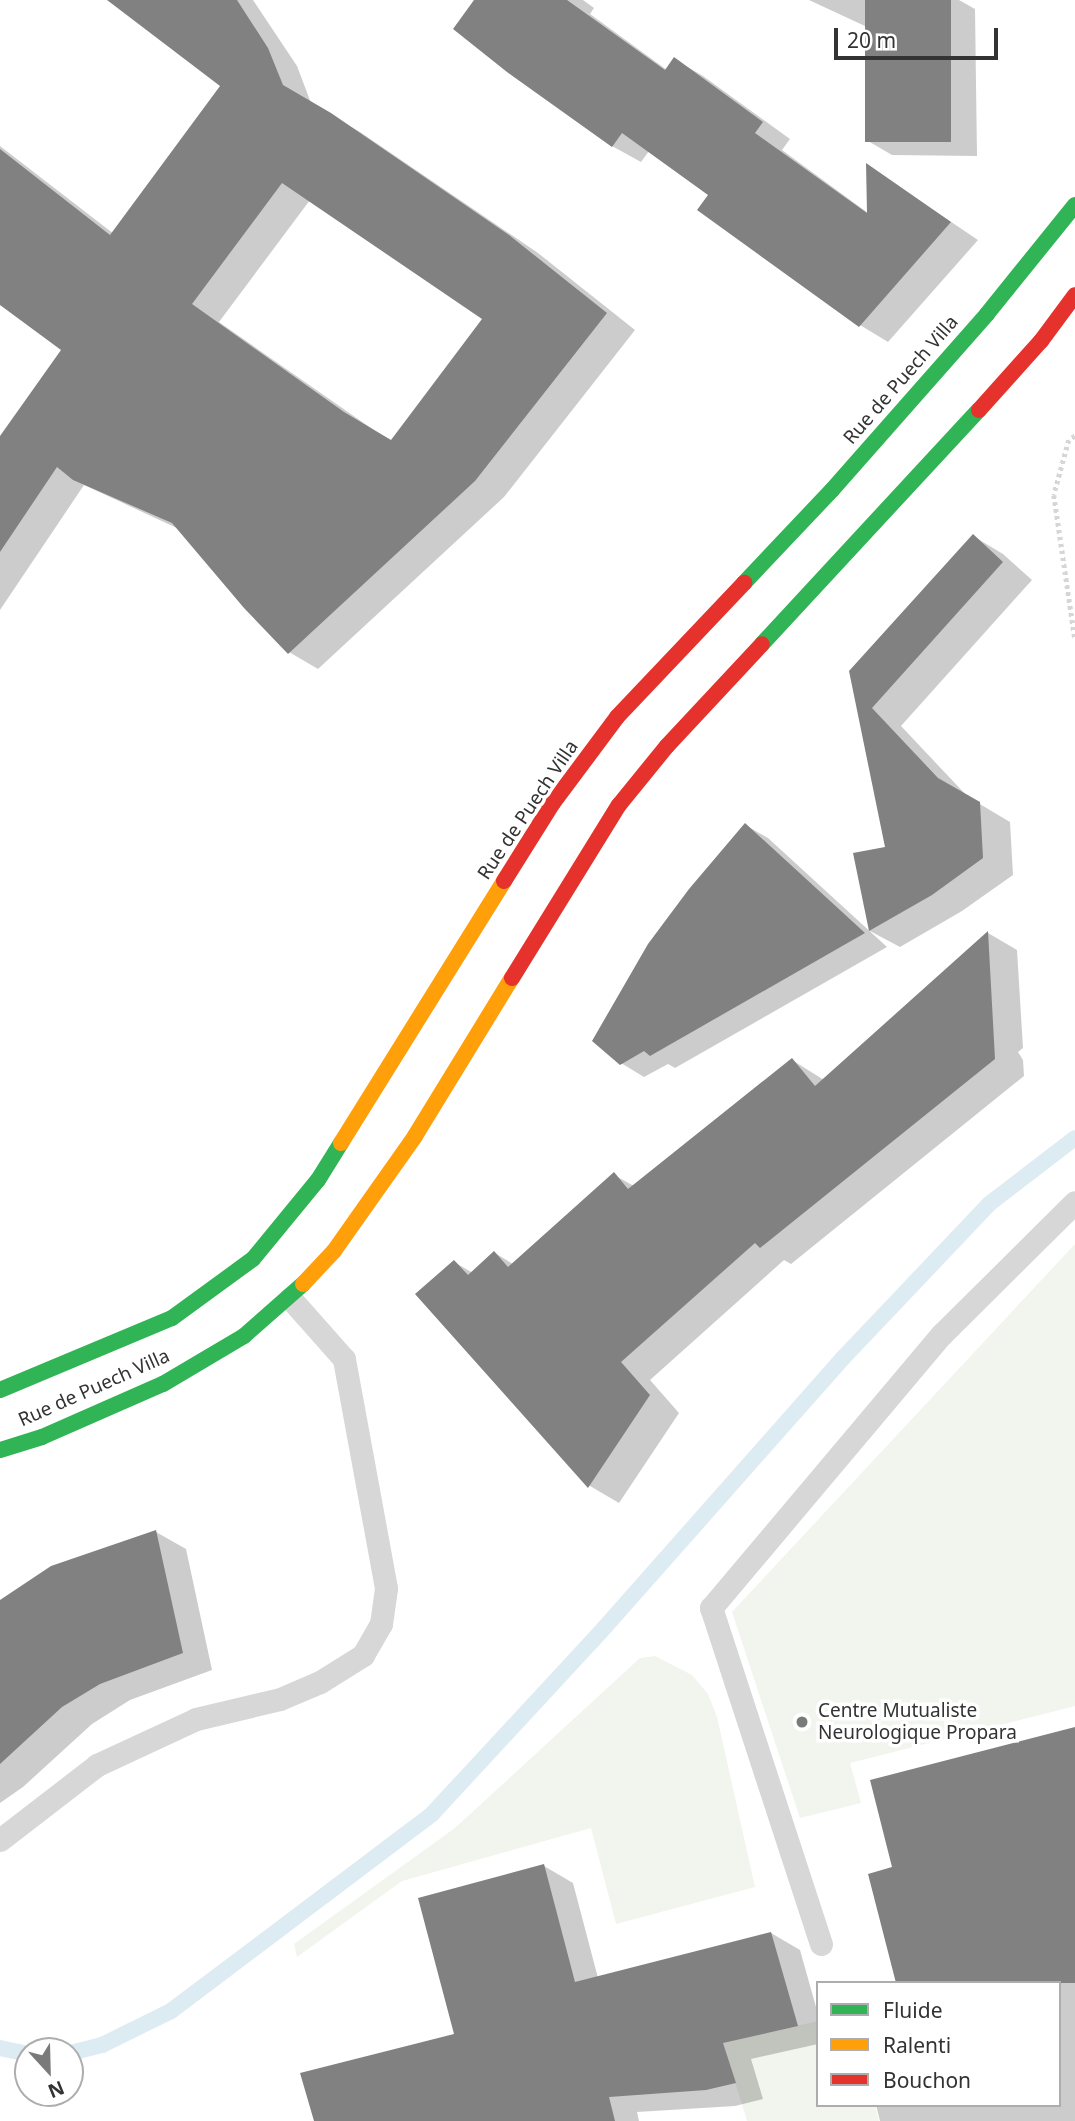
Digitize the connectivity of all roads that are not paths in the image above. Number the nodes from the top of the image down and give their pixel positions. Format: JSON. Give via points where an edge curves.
{"nodes":[{"id":1,"x":1075,"y":205,"type":"edge"},
{"id":2,"x":1075,"y":295,"type":"edge"},
{"id":3,"x":1075,"y":1202,"type":"edge"},
{"id":4,"x":289,"y":1297,"type":"junction"},
{"id":5,"x":0,"y":1390,"type":"edge"},
{"id":6,"x":0,"y":1450,"type":"edge"},
{"id":7,"x":0,"y":1840,"type":"edge"},
{"id":8,"x":821,"y":1944,"type":"dead end"}],
"edges":[{"from":1,"to":5,"type":"main road","name":"Rue de Puech Villa","via":[[987,314],[832,490],[617,717],[553,803],[318,1180],[253,1259],[173,1318]]},
{"from":2,"to":4,"type":"main road","name":"Rue de Puech Villa","via":[[968,424],[676,736],[619,805],[415,1136],[334,1251]]},
{"from":3,"to":8,"type":"lane","via":[[942,1334],[711,1608]]},
{"from":4,"to":6,"type":"main road","name":"Rue de Puech Villa","via":[[244,1336],[163,1384],[42,1437]]},
{"from":4,"to":7,"type":"lane","via":[[344,1359],[386,1588],[382,1624],[363,1655],[320,1682],[280,1699],[196,1719],[97,1765]]}]}
